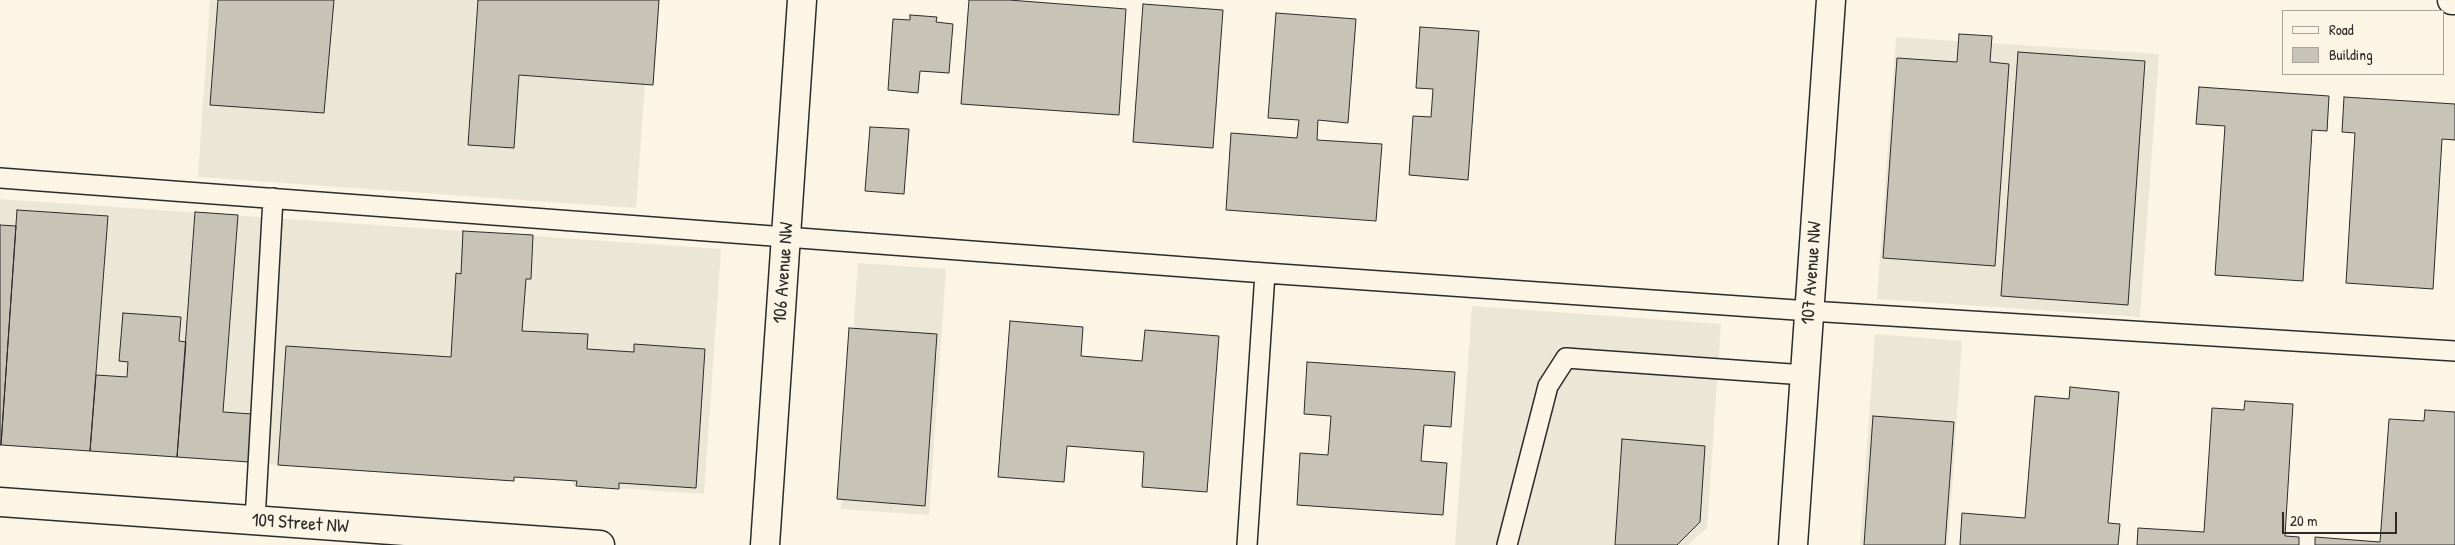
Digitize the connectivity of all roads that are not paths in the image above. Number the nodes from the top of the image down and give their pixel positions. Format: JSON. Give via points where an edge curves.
{"nodes":[{"id":1,"x":802,"y":0,"type":"edge"},
{"id":2,"x":1831,"y":0,"type":"edge"},
{"id":3,"x":0,"y":178,"type":"edge"},
{"id":4,"x":274,"y":198,"type":"junction"},
{"id":5,"x":786,"y":237,"type":"junction"},
{"id":6,"x":1265,"y":273,"type":"junction"},
{"id":7,"x":1810,"y":311,"type":"junction"},
{"id":8,"x":2455,"y":351,"type":"edge"},
{"id":9,"x":1805,"y":375,"type":"junction"},
{"id":10,"x":0,"y":502,"type":"edge"},
{"id":11,"x":255,"y":520,"type":"junction"},
{"id":12,"x":600,"y":545,"type":"edge"},
{"id":13,"x":765,"y":545,"type":"edge"},
{"id":14,"x":1247,"y":545,"type":"edge"},
{"id":15,"x":1506,"y":545,"type":"edge"},
{"id":16,"x":1793,"y":545,"type":"edge"}],
"edges":[{"from":1,"to":5,"type":"main road","name":"106 Avenue NW"},
{"from":2,"to":7,"type":"main road","name":"107 Avenue NW"},
{"from":3,"to":4,"type":"lane"},
{"from":4,"to":5,"type":"lane"},
{"from":4,"to":11,"type":"lane"},
{"from":5,"to":6,"type":"lane"},
{"from":5,"to":13,"type":"main road","name":"106 Avenue NW"},
{"from":6,"to":7,"type":"lane"},
{"from":6,"to":14,"type":"lane"},
{"from":7,"to":8,"type":"lane"},
{"from":7,"to":9,"type":"main road","name":"107 Avenue NW"},
{"from":9,"to":15,"type":"lane","via":[[1566,358],[1548,386]]},
{"from":9,"to":16,"type":"main road","name":"107 Avenue NW"},
{"from":10,"to":11,"type":"main road","name":"109 Street NW"},
{"from":11,"to":12,"type":"main road","name":"109 Street NW"}]}
